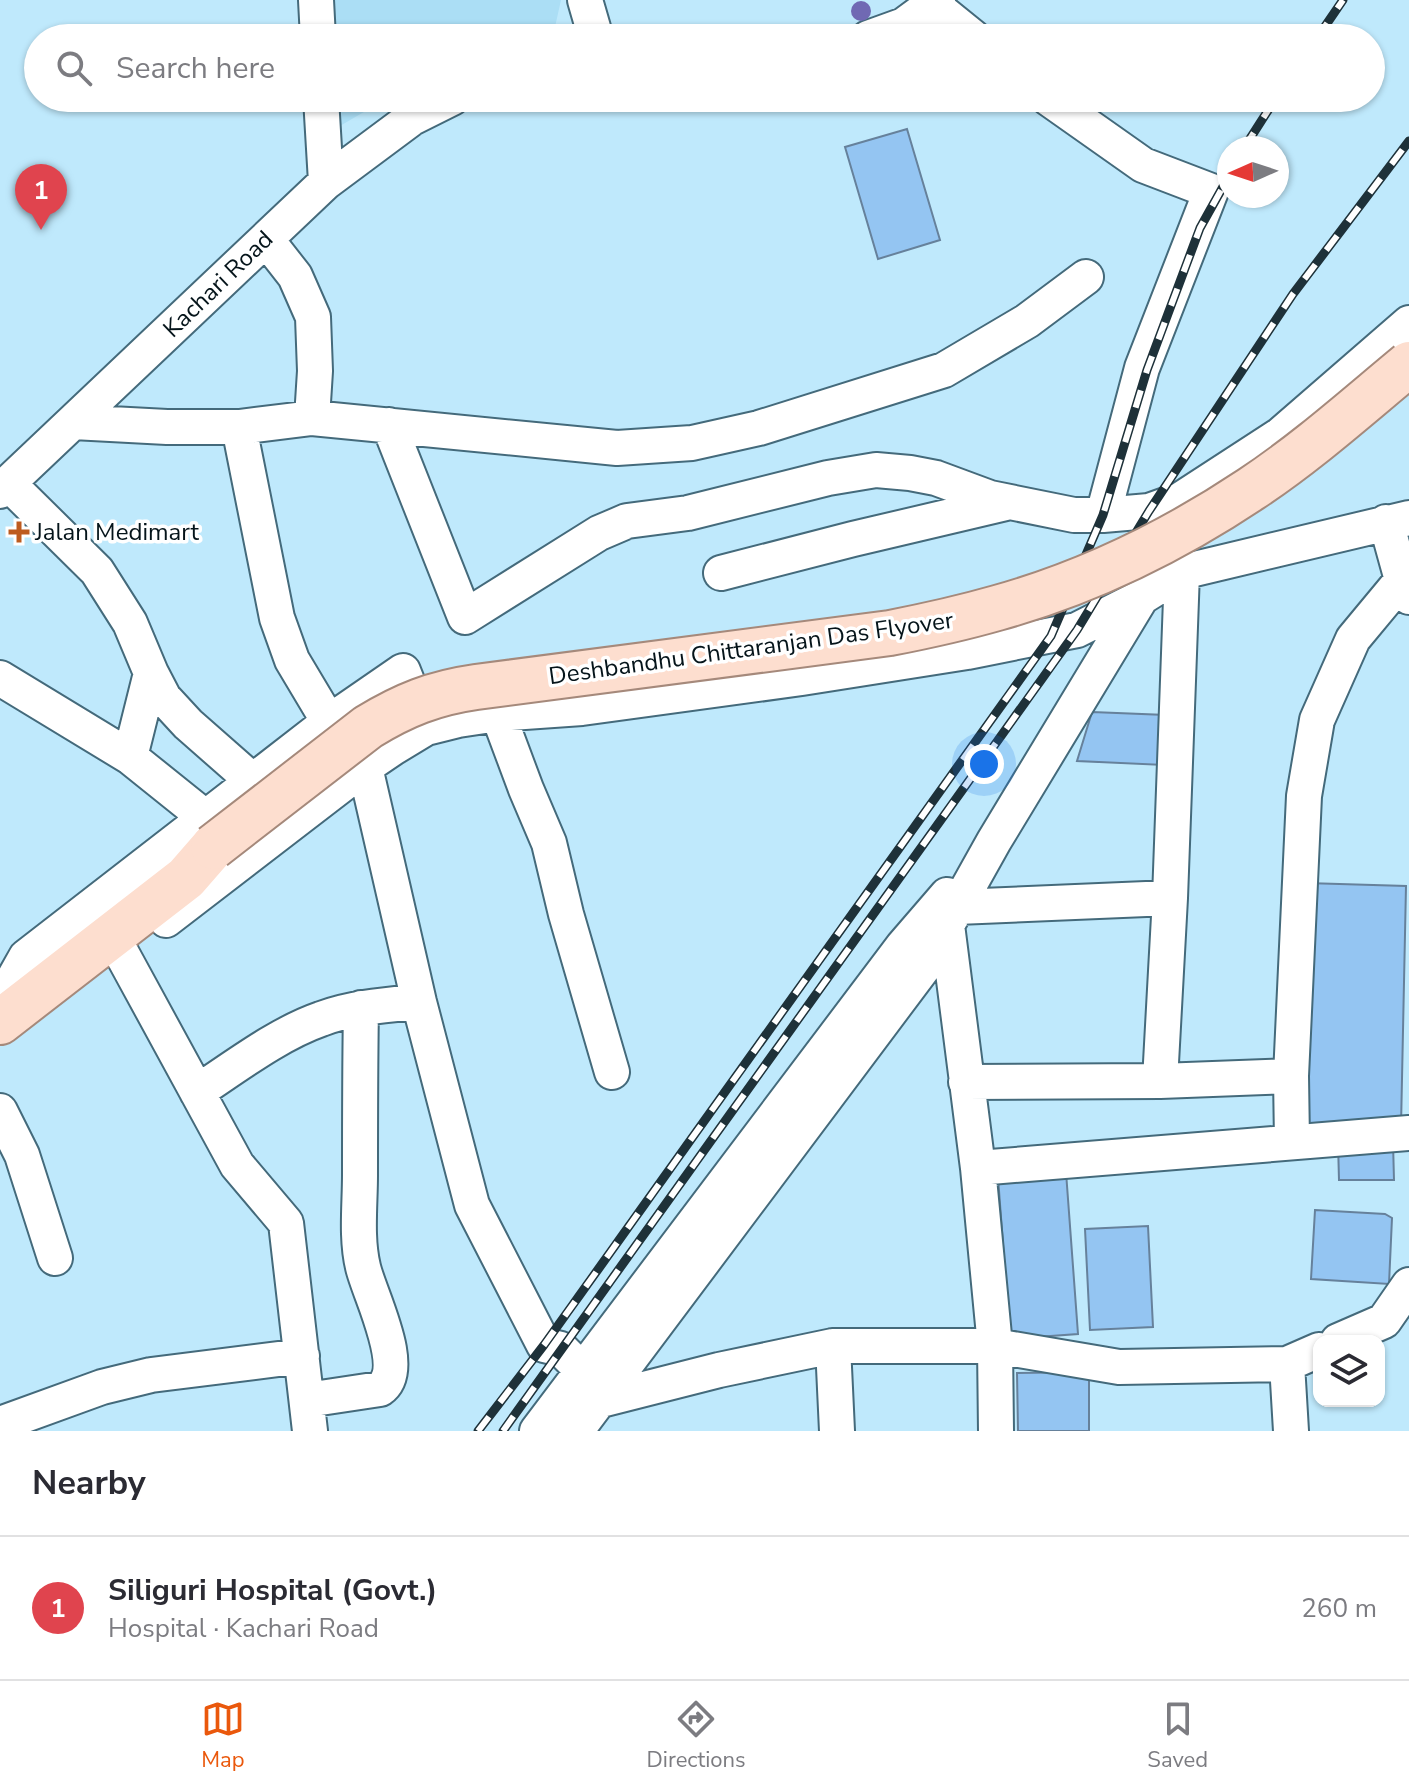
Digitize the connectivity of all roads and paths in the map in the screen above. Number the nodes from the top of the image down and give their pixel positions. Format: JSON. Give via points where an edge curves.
{"nodes":[{"id":1,"x":316,"y":0,"type":"edge"},
{"id":2,"x":585,"y":0,"type":"edge"},
{"id":3,"x":935,"y":2,"type":"edge"},
{"id":4,"x":317,"y":24,"type":"edge"},
{"id":5,"x":592,"y":24,"type":"edge"},
{"id":6,"x":905,"y":24,"type":"edge"},
{"id":7,"x":959,"y":24,"type":"edge"},
{"id":8,"x":322,"y":112,"type":"edge"},
{"id":9,"x":424,"y":112,"type":"edge"},
{"id":10,"x":1068,"y":112,"type":"edge"},
{"id":11,"x":326,"y":182,"type":"junction"},
{"id":12,"x":266,"y":239,"type":"junction"},
{"id":13,"x":1086,"y":277,"type":"dead end"},
{"id":14,"x":1409,"y":323,"type":"edge"},
{"id":15,"x":1409,"y":364,"type":"edge"},
{"id":16,"x":312,"y":418,"type":"junction"},
{"id":17,"x":73,"y":422,"type":"junction"},
{"id":18,"x":389,"y":425,"type":"junction"},
{"id":19,"x":239,"y":427,"type":"junction"},
{"id":20,"x":4,"y":487,"type":"edge"},
{"id":21,"x":1010,"y":502,"type":"junction"},
{"id":22,"x":1157,"y":508,"type":"junction"},
{"id":23,"x":1103,"y":515,"type":"junction"},
{"id":24,"x":1398,"y":520,"type":"edge"},
{"id":25,"x":1190,"y":570,"type":"junction"},
{"id":26,"x":721,"y":573,"type":"dead end"},
{"id":27,"x":1405,"y":589,"type":"edge"},
{"id":28,"x":1142,"y":597,"type":"junction"},
{"id":29,"x":151,"y":673,"type":"junction"},
{"id":30,"x":0,"y":678,"type":"edge"},
{"id":31,"x":498,"y":714,"type":"junction"},
{"id":32,"x":329,"y":722,"type":"junction"},
{"id":33,"x":426,"y":728,"type":"junction"},
{"id":34,"x":130,"y":757,"type":"junction"},
{"id":35,"x":365,"y":767,"type":"junction"},
{"id":36,"x":254,"y":782,"type":"junction"},
{"id":37,"x":210,"y":832,"type":"junction"},
{"id":38,"x":994,"y":841,"type":"junction"},
{"id":39,"x":1170,"y":898,"type":"junction"},
{"id":40,"x":952,"y":916,"type":"junction"},
{"id":41,"x":122,"y":954,"type":"junction"},
{"id":42,"x":26,"y":989,"type":"edge"},
{"id":43,"x":419,"y":1002,"type":"junction"},
{"id":44,"x":361,"y":1008,"type":"junction"},
{"id":45,"x":612,"y":1072,"type":"dead end"},
{"id":46,"x":1291,"y":1076,"type":"junction"},
{"id":47,"x":1160,"y":1081,"type":"junction"},
{"id":48,"x":966,"y":1082,"type":"junction"},
{"id":49,"x":197,"y":1092,"type":"junction"},
{"id":50,"x":0,"y":1111,"type":"edge"},
{"id":51,"x":1409,"y":1134,"type":"edge"},
{"id":52,"x":1292,"y":1142,"type":"junction"},
{"id":53,"x":978,"y":1168,"type":"junction"},
{"id":54,"x":55,"y":1258,"type":"dead end"},
{"id":55,"x":1409,"y":1285,"type":"edge"},
{"id":56,"x":1352,"y":1335,"type":"edge"},
{"id":57,"x":833,"y":1346,"type":"junction"},
{"id":58,"x":995,"y":1346,"type":"junction"},
{"id":59,"x":1313,"y":1353,"type":"edge"},
{"id":60,"x":302,"y":1356,"type":"junction"},
{"id":61,"x":1287,"y":1364,"type":"junction"},
{"id":62,"x":582,"y":1370,"type":"junction"},
{"id":63,"x":562,"y":1398,"type":"junction"},
{"id":64,"x":597,"y":1401,"type":"junction"},
{"id":65,"x":308,"y":1415,"type":"edge"},
{"id":66,"x":0,"y":1424,"type":"edge"},
{"id":67,"x":537,"y":1431,"type":"edge"},
{"id":68,"x":576,"y":1431,"type":"edge"},
{"id":69,"x":837,"y":1431,"type":"edge"},
{"id":70,"x":996,"y":1431,"type":"edge"},
{"id":71,"x":1291,"y":1431,"type":"edge"}],
"edges":[{"from":1,"to":4,"type":"street"},
{"from":2,"to":5,"type":"street"},
{"from":3,"to":6,"type":"street"},
{"from":3,"to":7,"type":"street"},
{"from":8,"to":11,"type":"street"},
{"from":9,"to":11,"type":"street","name":"Kachari Road"},
{"from":10,"to":23,"type":"street","via":[[1143,165],[1211,191],[1142,368]]},
{"from":11,"to":12,"type":"street","name":"Kachari Road"},
{"from":12,"to":16,"type":"street","via":[[295,276],[313,317]]},
{"from":12,"to":17,"type":"street","name":"Kachari Road"},
{"from":13,"to":18,"type":"street","via":[[1027,321],[944,370],[759,428],[692,443],[617,448]]},
{"from":14,"to":22,"type":"street","via":[[1280,435],[1180,500]]},
{"from":15,"to":37,"type":"main road","name":"Deshbandhu Chittaranjan Das Flyover","bridge":true,"via":[[1251,489],[1156,545],[1066,585],[999,608],[890,633],[448,691],[394,711]]},
{"from":16,"to":18,"type":"street"},
{"from":16,"to":19,"type":"street"},
{"from":17,"to":19,"type":"street"},
{"from":17,"to":20,"type":"street","name":"Kachari Road"},
{"from":18,"to":21,"type":"street","via":[[465,617],[627,521],[688,513],[828,478],[876,470],[910,473]]},
{"from":19,"to":32,"type":"street","via":[[277,618],[292,660]]},
{"from":20,"to":29,"type":"street","via":[[97,571],[130,623]]},
{"from":21,"to":23,"type":"street","via":[[1074,515]]},
{"from":21,"to":26,"type":"street"},
{"from":22,"to":23,"type":"street"},
{"from":22,"to":25,"type":"street"},
{"from":24,"to":25,"type":"street"},
{"from":24,"to":27,"type":"street"},
{"from":25,"to":28,"type":"street"},
{"from":25,"to":39,"type":"street"},
{"from":27,"to":46,"type":"street","via":[[1353,639],[1317,720],[1304,796]]},
{"from":28,"to":31,"type":"street","via":[[1077,630],[967,652],[582,708]]},
{"from":28,"to":38,"type":"street"},
{"from":29,"to":34,"type":"street"},
{"from":29,"to":36,"type":"street","via":[[164,698],[188,724]]},
{"from":30,"to":34,"type":"street"},
{"from":31,"to":33,"type":"street"},
{"from":31,"to":45,"type":"street","via":[[549,843]]},
{"from":32,"to":33,"type":"street","via":[[403,671]]},
{"from":32,"to":36,"type":"street"},
{"from":33,"to":35,"type":"street"},
{"from":34,"to":37,"type":"street"},
{"from":35,"to":41,"type":"street"},
{"from":35,"to":43,"type":"street"},
{"from":36,"to":37,"type":"street"},
{"from":37,"to":42,"type":"main road","name":"Deshbandhu Chittaranjan Das Flyover","via":[[180,864]]},
{"from":38,"to":40,"type":"street"},
{"from":38,"to":62,"type":"street","via":[[903,946]]},
{"from":39,"to":40,"type":"street"},
{"from":39,"to":47,"type":"street"},
{"from":40,"to":48,"type":"street"},
{"from":40,"to":64,"type":"street","via":[[923,968]]},
{"from":41,"to":42,"type":"street","via":[[69,990]]},
{"from":41,"to":49,"type":"street"},
{"from":43,"to":44,"type":"street"},
{"from":43,"to":62,"type":"street","via":[[472,1205],[544,1345],[561,1349]]},
{"from":44,"to":49,"type":"street","via":[[287,1035]]},
{"from":44,"to":65,"type":"street","via":[[362,1264],[383,1321],[390,1376],[380,1389]]},
{"from":46,"to":47,"type":"street"},
{"from":46,"to":52,"type":"street"},
{"from":47,"to":48,"type":"street"},
{"from":48,"to":53,"type":"street"},
{"from":49,"to":60,"type":"street","via":[[237,1165],[286,1223]]},
{"from":50,"to":54,"type":"street","via":[[22,1155]]},
{"from":51,"to":52,"type":"street"},
{"from":52,"to":53,"type":"street"},
{"from":53,"to":58,"type":"street"},
{"from":55,"to":56,"type":"street","via":[[1384,1321]]},
{"from":57,"to":58,"type":"street"},
{"from":57,"to":64,"type":"street"},
{"from":57,"to":69,"type":"street"},
{"from":58,"to":61,"type":"street","via":[[1119,1367]]},
{"from":58,"to":70,"type":"street"},
{"from":59,"to":61,"type":"street"},
{"from":60,"to":65,"type":"street"},
{"from":60,"to":66,"type":"street","via":[[151,1375]]},
{"from":61,"to":71,"type":"street"},
{"from":62,"to":63,"type":"street"},
{"from":63,"to":64,"type":"street"},
{"from":63,"to":67,"type":"street"},
{"from":64,"to":68,"type":"street"}]}
